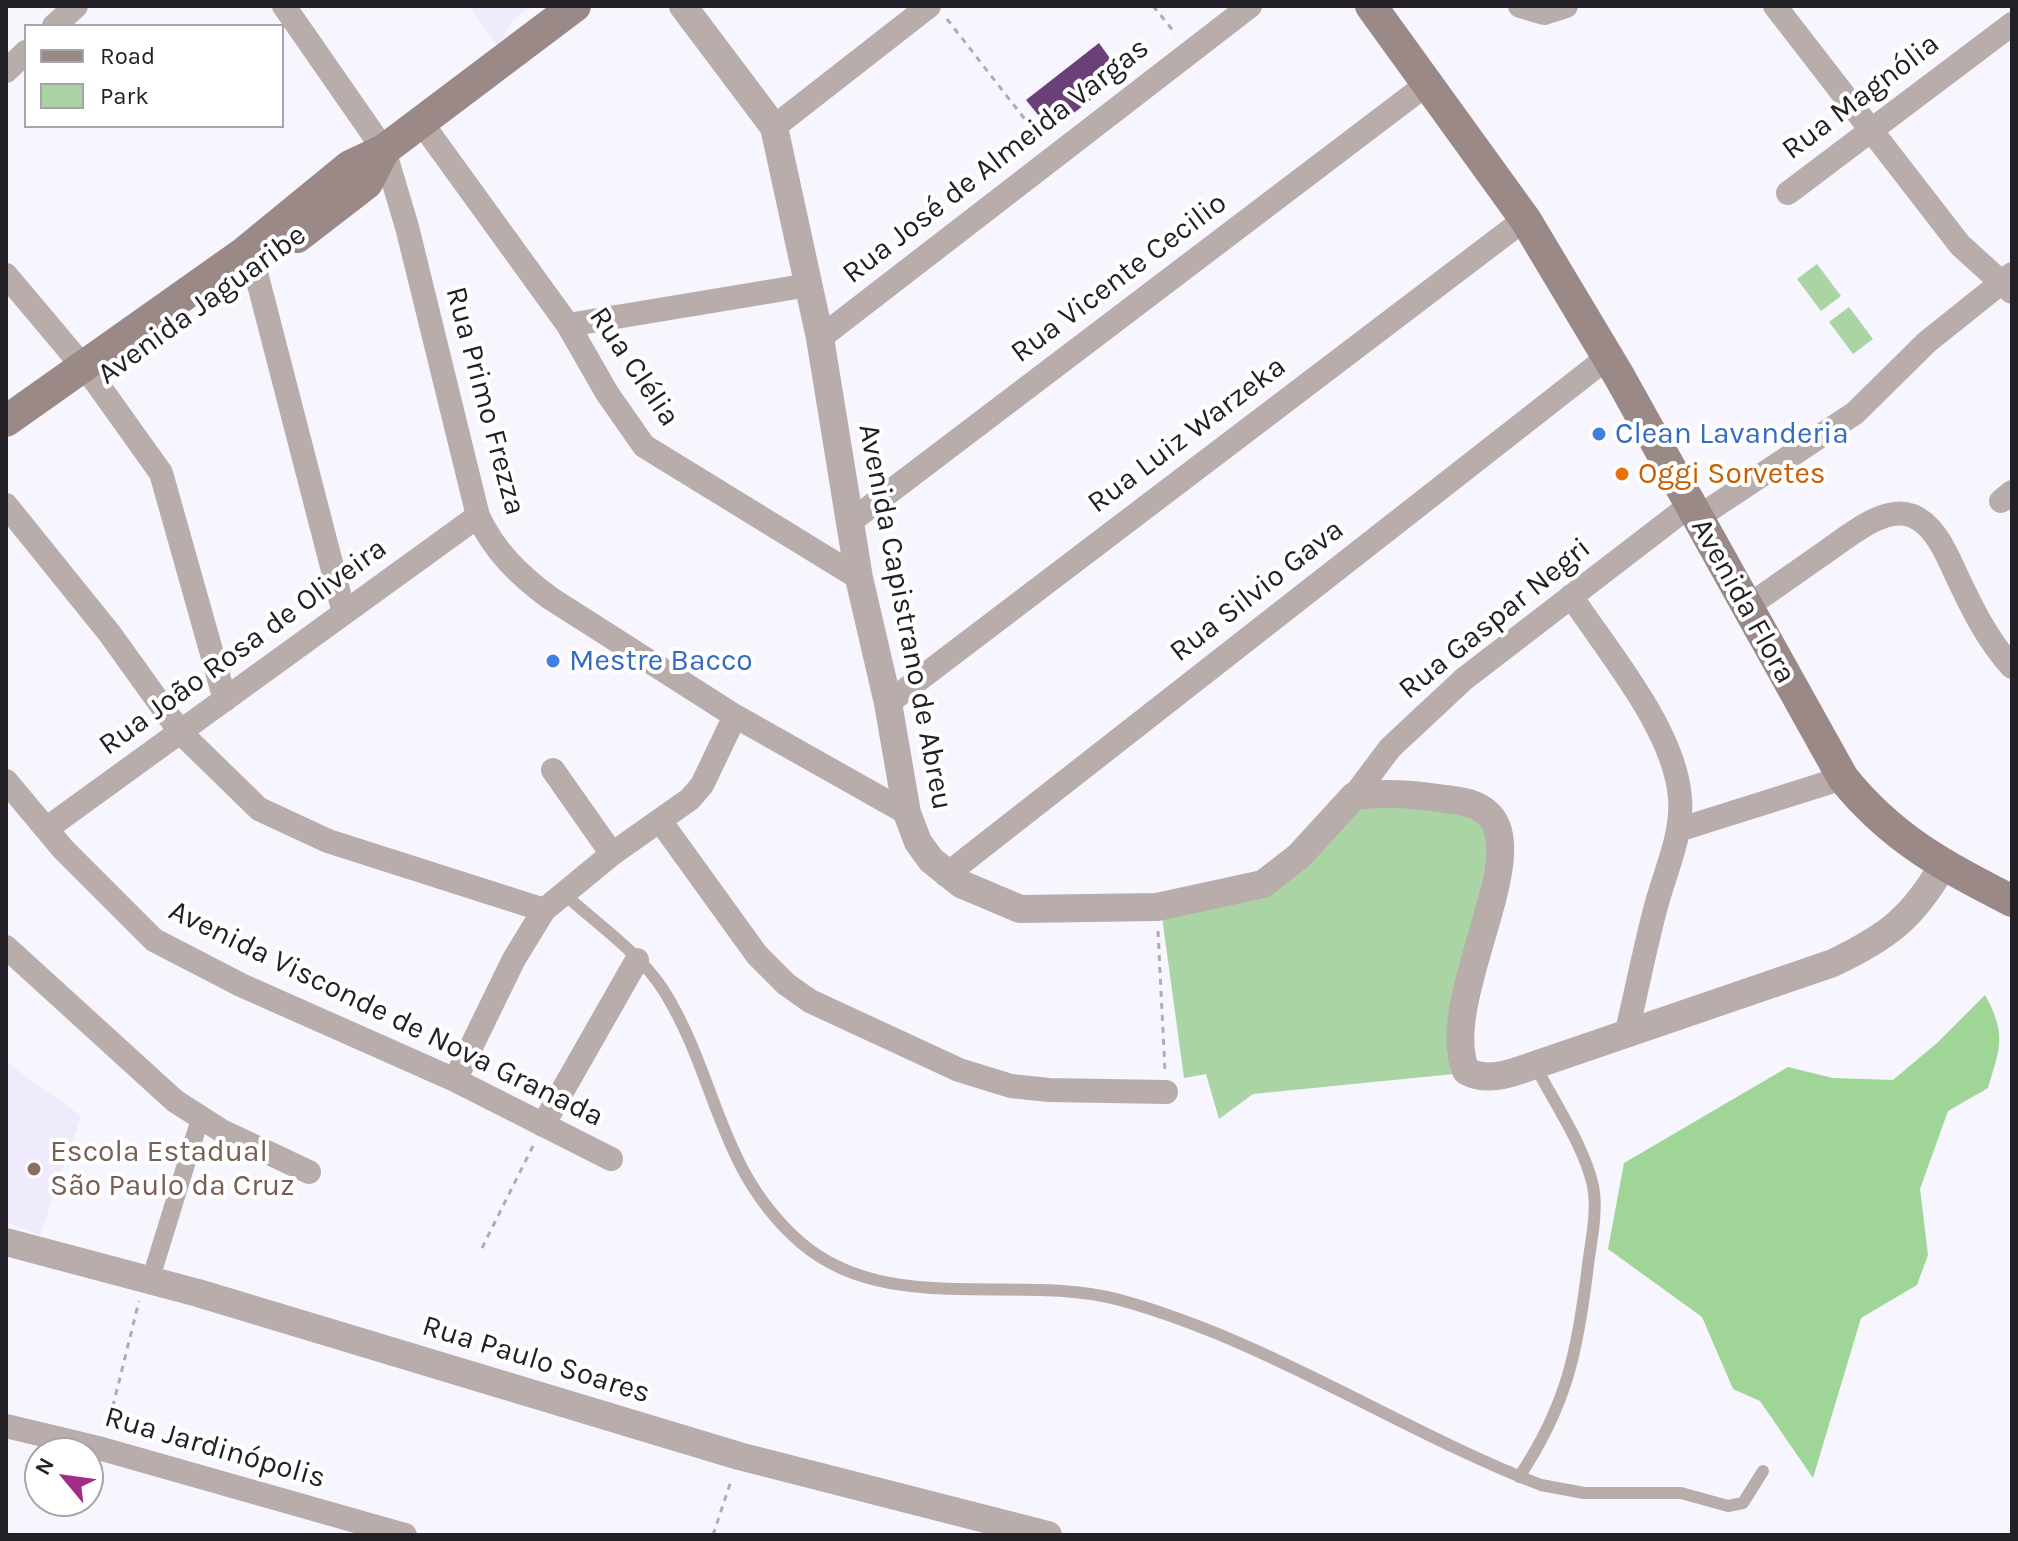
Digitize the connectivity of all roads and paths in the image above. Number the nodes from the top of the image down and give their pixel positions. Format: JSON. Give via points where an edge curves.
{"nodes":[{"id":1,"x":76,"y":6,"type":"edge"},
{"id":2,"x":284,"y":6,"type":"edge"},
{"id":3,"x":575,"y":6,"type":"edge"},
{"id":4,"x":683,"y":6,"type":"edge"},
{"id":5,"x":1153,"y":6,"type":"edge"},
{"id":6,"x":1250,"y":6,"type":"edge"},
{"id":7,"x":1371,"y":6,"type":"edge"},
{"id":8,"x":1520,"y":6,"type":"edge"},
{"id":9,"x":1566,"y":6,"type":"edge"},
{"id":10,"x":1775,"y":6,"type":"edge"},
{"id":11,"x":938,"y":12,"type":"edge"},
{"id":12,"x":56,"y":24,"type":"edge"},
{"id":13,"x":2012,"y":24,"type":"edge"},
{"id":14,"x":1190,"y":52,"type":"junction"},
{"id":15,"x":24,"y":54,"type":"edge"},
{"id":16,"x":6,"y":71,"type":"edge"},
{"id":17,"x":1427,"y":84,"type":"junction"},
{"id":18,"x":421,"y":122,"type":"junction"},
{"id":19,"x":774,"y":127,"type":"junction"},
{"id":20,"x":1868,"y":130,"type":"junction"},
{"id":21,"x":384,"y":150,"type":"junction"},
{"id":22,"x":1053,"y":156,"type":"junction"},
{"id":23,"x":1788,"y":193,"type":"dead end"},
{"id":24,"x":1525,"y":219,"type":"junction"},
{"id":25,"x":250,"y":260,"type":"junction"},
{"id":26,"x":6,"y":275,"type":"edge"},
{"id":27,"x":2009,"y":282,"type":"edge"},
{"id":28,"x":809,"y":285,"type":"junction"},
{"id":29,"x":568,"y":325,"type":"junction"},
{"id":30,"x":820,"y":338,"type":"junction"},
{"id":31,"x":1608,"y":357,"type":"junction"},
{"id":32,"x":89,"y":374,"type":"junction"},
{"id":33,"x":6,"y":421,"type":"edge"},
{"id":34,"x":6,"y":447,"type":"edge"},
{"id":35,"x":6,"y":505,"type":"edge"},
{"id":36,"x":1693,"y":512,"type":"junction"},
{"id":37,"x":478,"y":516,"type":"junction"},
{"id":38,"x":850,"y":522,"type":"junction"},
{"id":39,"x":859,"y":578,"type":"junction"},
{"id":40,"x":1571,"y":596,"type":"junction"},
{"id":41,"x":1748,"y":606,"type":"junction"},
{"id":42,"x":344,"y":613,"type":"junction"},
{"id":43,"x":2012,"y":667,"type":"edge"},
{"id":44,"x":225,"y":700,"type":"junction"},
{"id":45,"x":888,"y":703,"type":"junction"},
{"id":46,"x":735,"y":716,"type":"junction"},
{"id":47,"x":181,"y":733,"type":"junction"},
{"id":48,"x":553,"y":770,"type":"dead end"},
{"id":49,"x":1843,"y":778,"type":"junction"},
{"id":50,"x":6,"y":781,"type":"edge"},
{"id":51,"x":1354,"y":796,"type":"junction"},
{"id":52,"x":907,"y":813,"type":"junction"},
{"id":53,"x":661,"y":822,"type":"junction"},
{"id":54,"x":46,"y":829,"type":"junction"},
{"id":55,"x":1678,"y":830,"type":"junction"},
{"id":56,"x":612,"y":854,"type":"junction"},
{"id":57,"x":1943,"y":865,"type":"junction"},
{"id":58,"x":946,"y":875,"type":"junction"},
{"id":59,"x":563,"y":893,"type":"junction"},
{"id":60,"x":2012,"y":901,"type":"edge"},
{"id":61,"x":1157,"y":907,"type":"junction"},
{"id":62,"x":544,"y":910,"type":"junction"},
{"id":63,"x":6,"y":947,"type":"edge"},
{"id":64,"x":637,"y":960,"type":"junction"},
{"id":65,"x":1626,"y":1035,"type":"junction"},
{"id":66,"x":1535,"y":1065,"type":"junction"},
{"id":67,"x":455,"y":1080,"type":"junction"},
{"id":68,"x":1166,"y":1092,"type":"joint"},
{"id":69,"x":200,"y":1119,"type":"junction"},
{"id":70,"x":543,"y":1125,"type":"junction"},
{"id":71,"x":611,"y":1159,"type":"dead end"},
{"id":72,"x":309,"y":1172,"type":"dead end"},
{"id":73,"x":6,"y":1242,"type":"edge"},
{"id":74,"x":482,"y":1248,"type":"dead end"},
{"id":75,"x":147,"y":1280,"type":"junction"},
{"id":76,"x":6,"y":1426,"type":"edge"},
{"id":77,"x":52,"y":1437,"type":"edge"},
{"id":78,"x":104,"y":1441,"type":"edge"},
{"id":79,"x":104,"y":1450,"type":"edge"},
{"id":80,"x":739,"y":1456,"type":"junction"},
{"id":81,"x":1763,"y":1471,"type":"dead end"},
{"id":82,"x":1519,"y":1477,"type":"junction"},
{"id":83,"x":405,"y":1535,"type":"edge"},
{"id":84,"x":713,"y":1535,"type":"edge"},
{"id":85,"x":1048,"y":1535,"type":"edge"}],
"edges":[{"from":1,"to":12,"type":"street"},
{"from":2,"to":21,"type":"street","name":"Rua Primo Frezza"},
{"from":3,"to":18,"type":"main road","name":"Avenida Jaguaribe"},
{"from":4,"to":19,"type":"street","name":"Avenida Capistrano de Abreu"},
{"from":5,"to":14,"type":"path"},
{"from":6,"to":14,"type":"street","name":"Rua José de Almeida Vargas"},
{"from":7,"to":17,"type":"main road","name":"Avenida Flora"},
{"from":8,"to":9,"type":"street","via":[[1544,13]]},
{"from":10,"to":20,"type":"street"},
{"from":11,"to":19,"type":"street"},
{"from":11,"to":22,"type":"path"},
{"from":13,"to":20,"type":"street","name":"Rua Magnólia"},
{"from":14,"to":22,"type":"street","name":"Rua José de Almeida Vargas"},
{"from":15,"to":16,"type":"street"},
{"from":17,"to":24,"type":"main road","name":"Avenida Flora"},
{"from":17,"to":38,"type":"street","name":"Rua Vicente Cecilio"},
{"from":18,"to":21,"type":"main road","name":"Avenida Jaguaribe"},
{"from":18,"to":29,"type":"street","name":"Rua Clélia"},
{"from":19,"to":28,"type":"street","name":"Avenida Capistrano de Abreu"},
{"from":20,"to":23,"type":"street","name":"Rua Magnólia"},
{"from":20,"to":27,"type":"street","via":[[1960,245]]},
{"from":21,"to":25,"type":"main road","name":"Avenida Jaguaribe","via":[[367,183]]},
{"from":21,"to":37,"type":"street","name":"Rua Primo Frezza"},
{"from":22,"to":30,"type":"street","name":"Rua José de Almeida Vargas"},
{"from":24,"to":31,"type":"main road","name":"Avenida Flora"},
{"from":24,"to":45,"type":"street","name":"Rua Luiz Warzeka"},
{"from":25,"to":32,"type":"main road","name":"Avenida Jaguaribe"},
{"from":25,"to":42,"type":"street"},
{"from":26,"to":32,"type":"street"},
{"from":27,"to":36,"type":"street","name":"Rua Gaspar Negri","via":[[1927,342],[1855,413]]},
{"from":28,"to":29,"type":"street"},
{"from":28,"to":30,"type":"street","name":"Avenida Capistrano de Abreu"},
{"from":29,"to":39,"type":"street","name":"Rua Clélia","via":[[644,446]]},
{"from":30,"to":38,"type":"street","name":"Avenida Capistrano de Abreu"},
{"from":31,"to":36,"type":"main road","name":"Avenida Flora"},
{"from":31,"to":58,"type":"street","name":"Rua Silvio Gava"},
{"from":32,"to":33,"type":"main road","name":"Avenida Jaguaribe"},
{"from":32,"to":34,"type":"main road","name":"Avenida Jaguaribe"},
{"from":32,"to":44,"type":"street","via":[[166,485]]},
{"from":35,"to":47,"type":"street"},
{"from":36,"to":40,"type":"street","name":"Rua Gaspar Negri"},
{"from":36,"to":41,"type":"main road","name":"Avenida Flora"},
{"from":37,"to":42,"type":"street","name":"Rua João Rosa de Oliveira"},
{"from":37,"to":46,"type":"street","name":"Rua Primo Frezza","via":[[500,554],[535,587]]},
{"from":38,"to":39,"type":"street","name":"Avenida Capistrano de Abreu"},
{"from":39,"to":45,"type":"street","name":"Avenida Capistrano de Abreu"},
{"from":40,"to":51,"type":"street","name":"Rua Gaspar Negri","via":[[1464,679],[1390,748]]},
{"from":40,"to":55,"type":"street","via":[[1661,738],[1680,798]]},
{"from":41,"to":43,"type":"street","via":[[1876,516],[1915,516],[1928,525],[1945,551],[1993,646]]},
{"from":41,"to":49,"type":"main road","name":"Avenida Flora"},
{"from":42,"to":44,"type":"street","name":"Rua João Rosa de Oliveira"},
{"from":44,"to":47,"type":"street","name":"Rua João Rosa de Oliveira"},
{"from":45,"to":52,"type":"street","name":"Avenida Capistrano de Abreu"},
{"from":46,"to":52,"type":"street","name":"Rua Primo Frezza"},
{"from":46,"to":53,"type":"street","via":[[695,794]]},
{"from":47,"to":54,"type":"street","name":"Rua João Rosa de Oliveira"},
{"from":47,"to":62,"type":"street","via":[[248,801],[275,817],[328,841]]},
{"from":48,"to":56,"type":"street"},
{"from":49,"to":55,"type":"street"},
{"from":49,"to":57,"type":"main road","name":"Avenida Flora","via":[[1873,815]]},
{"from":50,"to":54,"type":"street","name":"Avenida Visconde de Nova Granada"},
{"from":51,"to":61,"type":"street","name":"Avenida Capistrano de Abreu","via":[[1299,856],[1263,884]]},
{"from":51,"to":66,"type":"street","via":[[1416,794],[1470,803],[1497,825],[1502,847],[1498,879],[1462,1001],[1457,1051],[1466,1071],[1478,1077]]},
{"from":52,"to":58,"type":"street","name":"Avenida Capistrano de Abreu","via":[[924,852]]},
{"from":53,"to":56,"type":"street"},
{"from":53,"to":68,"type":"street","via":[[757,955],[810,1001],[946,1065],[1011,1086]]},
{"from":54,"to":67,"type":"street","name":"Avenida Visconde de Nova Granada","via":[[154,940],[241,985]]},
{"from":55,"to":65,"type":"street"},
{"from":56,"to":59,"type":"street"},
{"from":57,"to":60,"type":"main road","name":"Avenida Flora"},
{"from":57,"to":65,"type":"street","via":[[1908,916],[1878,942],[1833,963]]},
{"from":58,"to":61,"type":"street","name":"Avenida Capistrano de Abreu","via":[[1020,909]]},
{"from":59,"to":62,"type":"street"},
{"from":59,"to":64,"type":"lane"},
{"from":61,"to":68,"type":"path"},
{"from":62,"to":67,"type":"street"},
{"from":63,"to":69,"type":"street"},
{"from":64,"to":70,"type":"street"},
{"from":64,"to":82,"type":"lane","via":[[673,1008],[744,1176],[761,1202],[816,1254],[862,1276],[937,1289],[1012,1288],[1118,1299],[1225,1336]]},
{"from":65,"to":66,"type":"street"},
{"from":66,"to":82,"type":"lane","via":[[1593,1188],[1592,1235],[1567,1389]]},
{"from":67,"to":70,"type":"street","name":"Avenida Visconde de Nova Granada"},
{"from":69,"to":72,"type":"street"},
{"from":69,"to":75,"type":"street"},
{"from":70,"to":71,"type":"street","name":"Avenida Visconde de Nova Granada"},
{"from":70,"to":74,"type":"path"},
{"from":73,"to":75,"type":"street","name":"Rua Paulo Soares"},
{"from":75,"to":78,"type":"path"},
{"from":75,"to":80,"type":"street","name":"Rua Paulo Soares"},
{"from":76,"to":77,"type":"street","name":"Rua Jardinópolis"},
{"from":79,"to":83,"type":"street","name":"Rua Jardinópolis"},
{"from":80,"to":84,"type":"path"},
{"from":80,"to":85,"type":"street","name":"Rua Paulo Soares"},
{"from":81,"to":82,"type":"lane","via":[[1743,1503],[1728,1506],[1681,1493],[1584,1493]]}]}
